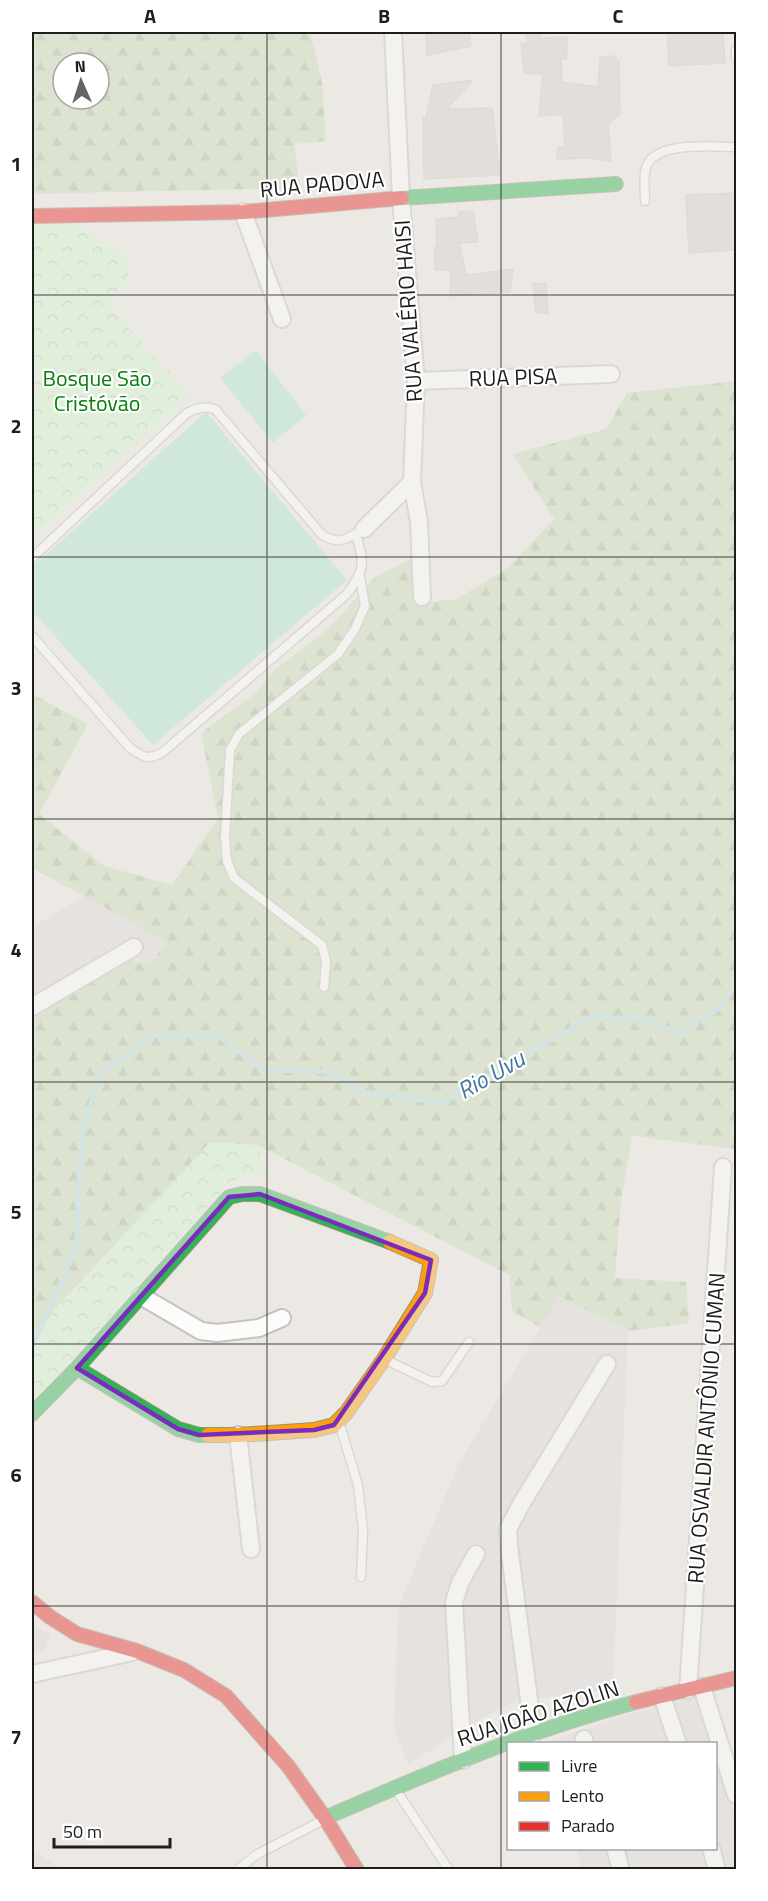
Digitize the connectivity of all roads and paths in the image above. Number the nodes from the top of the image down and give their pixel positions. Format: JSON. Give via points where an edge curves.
{"nodes":[{"id":1,"x":393,"y":32,"type":"edge"},
{"id":2,"x":736,"y":49,"type":"edge"},
{"id":3,"x":736,"y":58,"type":"edge"},
{"id":4,"x":736,"y":147,"type":"edge"},
{"id":5,"x":616,"y":184,"type":"dead end"},
{"id":6,"x":401,"y":198,"type":"junction"},
{"id":7,"x":645,"y":201,"type":"dead end"},
{"id":8,"x":243,"y":212,"type":"junction"},
{"id":9,"x":32,"y":216,"type":"edge"},
{"id":10,"x":282,"y":319,"type":"dead end"},
{"id":11,"x":611,"y":374,"type":"dead end"},
{"id":12,"x":416,"y":381,"type":"junction"},
{"id":13,"x":412,"y":482,"type":"junction"},
{"id":14,"x":360,"y":531,"type":"junction"},
{"id":15,"x":32,"y":558,"type":"edge"},
{"id":16,"x":360,"y":577,"type":"junction"},
{"id":17,"x":422,"y":597,"type":"dead end"},
{"id":18,"x":32,"y":636,"type":"edge"},
{"id":19,"x":134,"y":947,"type":"dead end"},
{"id":20,"x":324,"y":987,"type":"dead end"},
{"id":21,"x":32,"y":1007,"type":"edge"},
{"id":22,"x":723,"y":1167,"type":"dead end"},
{"id":23,"x":141,"y":1296,"type":"junction"},
{"id":24,"x":282,"y":1318,"type":"dead end"},
{"id":25,"x":469,"y":1342,"type":"dead end"},
{"id":26,"x":384,"y":1359,"type":"junction"},
{"id":27,"x":607,"y":1364,"type":"dead end"},
{"id":28,"x":77,"y":1368,"type":"junction"},
{"id":29,"x":32,"y":1414,"type":"edge"},
{"id":30,"x":339,"y":1420,"type":"junction"},
{"id":31,"x":238,"y":1435,"type":"junction"},
{"id":32,"x":252,"y":1549,"type":"dead end"},
{"id":33,"x":476,"y":1554,"type":"dead end"},
{"id":34,"x":361,"y":1577,"type":"dead end"},
{"id":35,"x":32,"y":1602,"type":"edge"},
{"id":36,"x":137,"y":1651,"type":"junction"},
{"id":37,"x":32,"y":1674,"type":"edge"},
{"id":38,"x":736,"y":1678,"type":"edge"},
{"id":39,"x":695,"y":1688,"type":"junction"},
{"id":40,"x":662,"y":1696,"type":"junction"},
{"id":41,"x":532,"y":1735,"type":"junction"},
{"id":42,"x":512,"y":1742,"type":"edge"},
{"id":43,"x":678,"y":1742,"type":"edge"},
{"id":44,"x":716,"y":1742,"type":"edge"},
{"id":45,"x":507,"y":1744,"type":"edge"},
{"id":46,"x":717,"y":1746,"type":"edge"},
{"id":47,"x":462,"y":1760,"type":"junction"},
{"id":48,"x":394,"y":1787,"type":"junction"},
{"id":49,"x":736,"y":1796,"type":"edge"},
{"id":50,"x":325,"y":1818,"type":"junction"},
{"id":51,"x":616,"y":1850,"type":"edge"},
{"id":52,"x":712,"y":1850,"type":"edge"},
{"id":53,"x":237,"y":1869,"type":"edge"},
{"id":54,"x":357,"y":1869,"type":"edge"},
{"id":55,"x":449,"y":1869,"type":"edge"},
{"id":56,"x":621,"y":1869,"type":"edge"},
{"id":57,"x":717,"y":1869,"type":"edge"}],
"edges":[{"from":1,"to":6,"type":"street","name":"RUA VALÉRIO HAISI"},
{"from":2,"to":3,"type":"lane"},
{"from":4,"to":7,"type":"lane","via":[[662,151],[646,168]]},
{"from":5,"to":6,"type":"street","name":"RUA PADOVA"},
{"from":6,"to":8,"type":"street","name":"RUA PADOVA"},
{"from":6,"to":12,"type":"street","name":"RUA VALÉRIO HAISI"},
{"from":8,"to":9,"type":"street","name":"RUA PADOVA"},
{"from":8,"to":10,"type":"street"},
{"from":11,"to":12,"type":"street","name":"RUA PISA"},
{"from":12,"to":13,"type":"street","name":"RUA VALÉRIO HAISI"},
{"from":13,"to":14,"type":"street"},
{"from":13,"to":17,"type":"street","name":"RUA VALÉRIO HAISI"},
{"from":14,"to":15,"type":"lane","via":[[342,541],[322,535],[215,409],[208,407],[187,413]]},
{"from":14,"to":16,"type":"lane"},
{"from":16,"to":18,"type":"lane","via":[[347,594],[154,757],[144,757],[130,748]]},
{"from":16,"to":20,"type":"lane","via":[[365,606],[338,654],[239,734],[230,750],[226,861],[234,878],[322,945],[326,961]]},
{"from":19,"to":21,"type":"street"},
{"from":22,"to":39,"type":"street","name":"RUA OSVALDIR ANTÔNIO CUMAN"},
{"from":23,"to":24,"type":"street","via":[[201,1331],[259,1328]]},
{"from":23,"to":26,"type":"street","via":[[229,1197],[260,1194],[431,1260],[425,1293]]},
{"from":23,"to":28,"type":"street"},
{"from":25,"to":26,"type":"lane","via":[[442,1381],[432,1382]]},
{"from":26,"to":30,"type":"street"},
{"from":27,"to":41,"type":"street","via":[[508,1529]]},
{"from":28,"to":29,"type":"street"},
{"from":28,"to":31,"type":"street","via":[[178,1429],[199,1435]]},
{"from":30,"to":31,"type":"street","via":[[314,1430]]},
{"from":30,"to":34,"type":"lane","via":[[358,1485],[363,1530]]},
{"from":31,"to":32,"type":"street"},
{"from":33,"to":47,"type":"street","via":[[454,1602]]},
{"from":35,"to":36,"type":"street","via":[[77,1634]]},
{"from":36,"to":37,"type":"street"},
{"from":36,"to":50,"type":"street","via":[[184,1671],[226,1696],[288,1766]]},
{"from":38,"to":39,"type":"street","name":"RUA JOÃO AZOLIN"},
{"from":39,"to":40,"type":"street","name":"RUA JOÃO AZOLIN"},
{"from":39,"to":44,"type":"street"},
{"from":40,"to":41,"type":"street","name":"RUA JOÃO AZOLIN"},
{"from":40,"to":43,"type":"street"},
{"from":41,"to":42,"type":"street","name":"RUA JOÃO AZOLIN"},
{"from":45,"to":47,"type":"street","name":"RUA JOÃO AZOLIN"},
{"from":46,"to":49,"type":"street"},
{"from":47,"to":48,"type":"street","name":"RUA JOÃO AZOLIN"},
{"from":48,"to":50,"type":"street","name":"RUA JOÃO AZOLIN"},
{"from":48,"to":55,"type":"lane"},
{"from":50,"to":53,"type":"lane"},
{"from":50,"to":54,"type":"street"},
{"from":51,"to":56,"type":"street"},
{"from":52,"to":57,"type":"street"}]}
